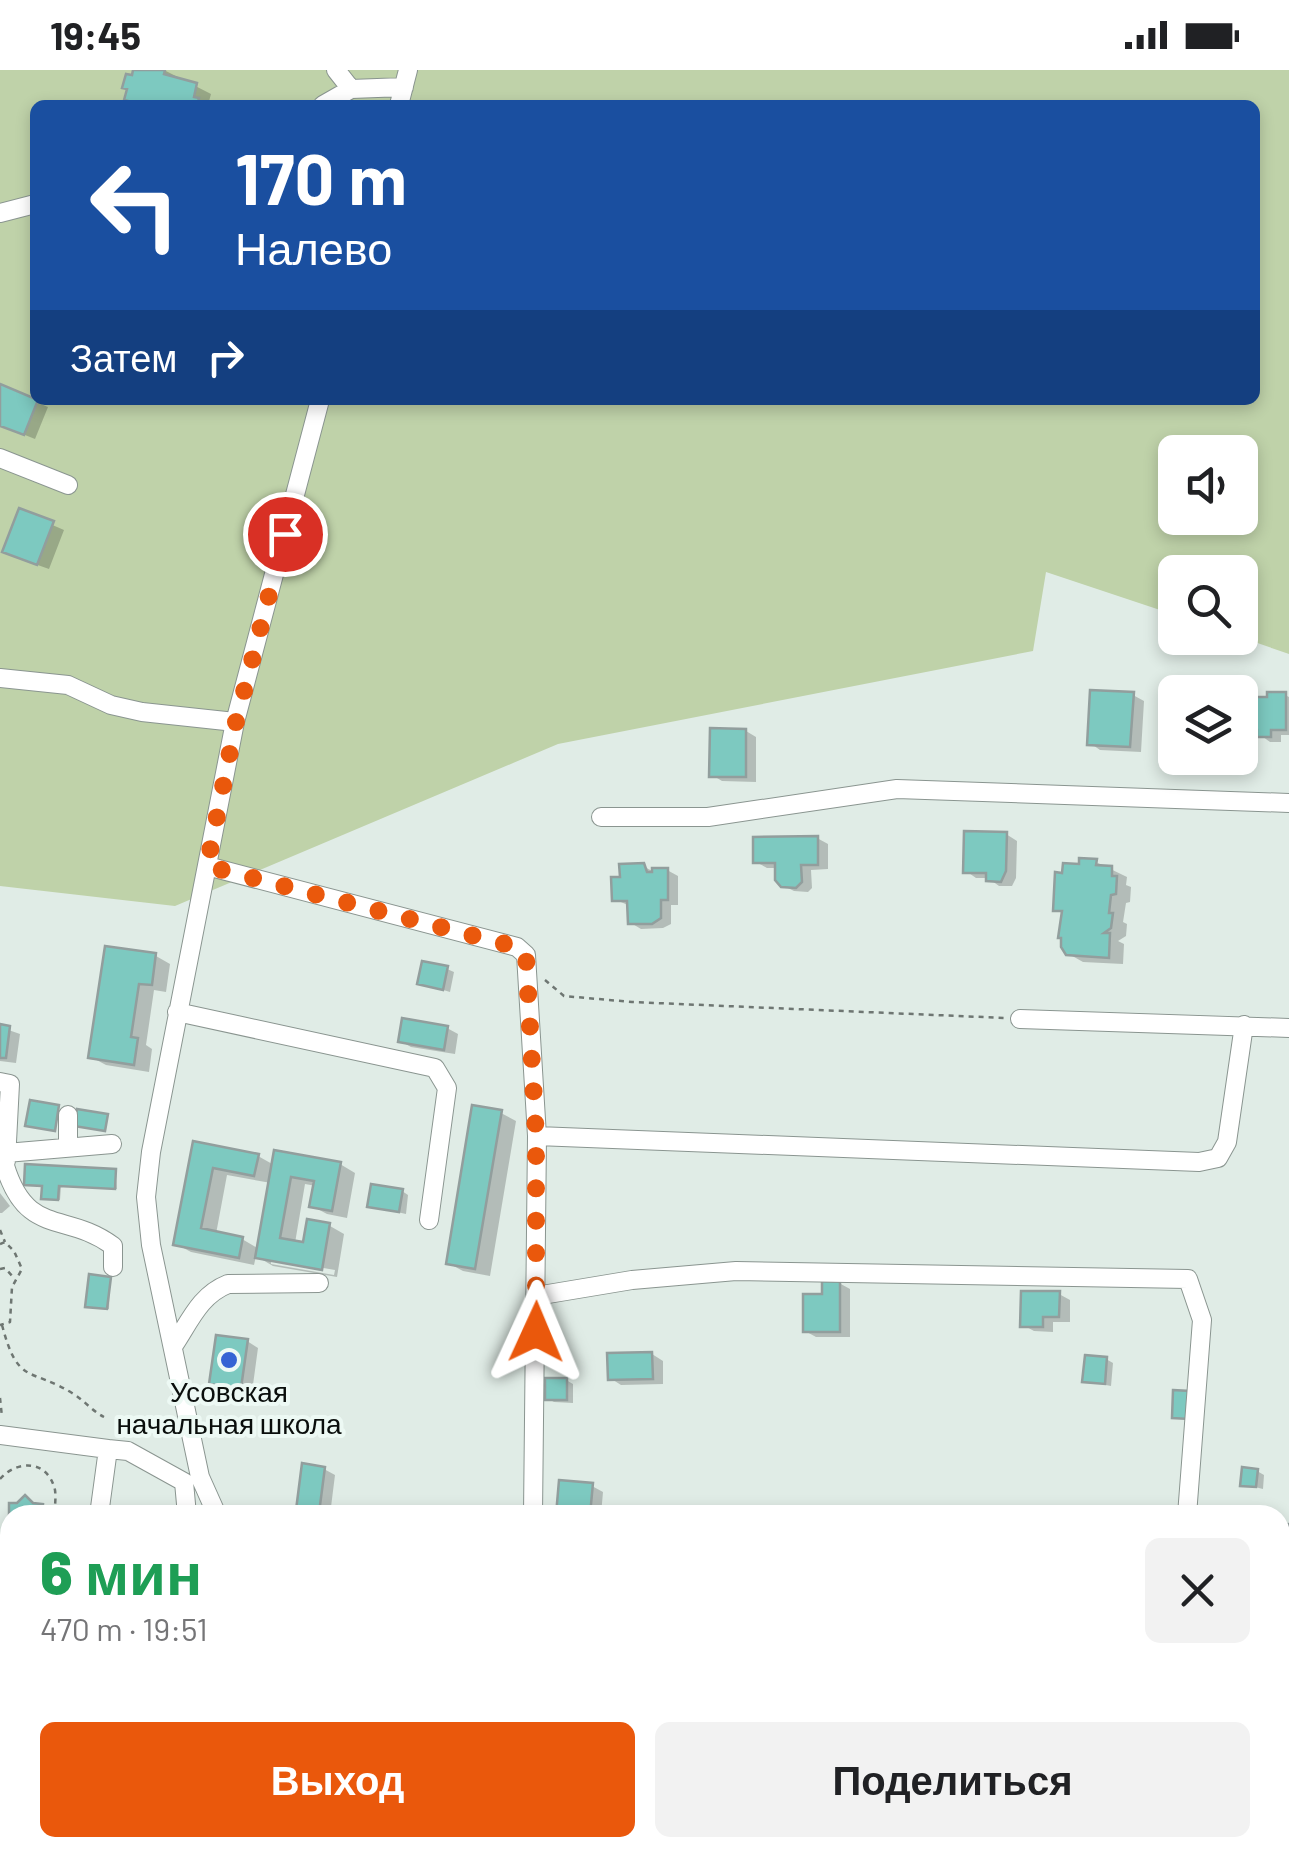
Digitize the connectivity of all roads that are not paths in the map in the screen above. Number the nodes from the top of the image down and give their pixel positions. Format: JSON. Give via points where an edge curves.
{"nodes":[{"id":1,"x":336,"y":70,"type":"edge"},
{"id":2,"x":403,"y":87,"type":"edge"},
{"id":3,"x":351,"y":89,"type":"junction"},
{"id":4,"x":331,"y":100,"type":"edge"},
{"id":5,"x":30,"y":205,"type":"edge"},
{"id":6,"x":0,"y":214,"type":"edge"},
{"id":7,"x":319,"y":405,"type":"edge"},
{"id":8,"x":0,"y":458,"type":"edge"},
{"id":9,"x":68,"y":485,"type":"dead end"},
{"id":10,"x":0,"y":678,"type":"edge"},
{"id":11,"x":236,"y":722,"type":"junction"},
{"id":12,"x":1289,"y":804,"type":"edge"},
{"id":13,"x":601,"y":817,"type":"dead end"},
{"id":14,"x":207,"y":866,"type":"junction"},
{"id":15,"x":177,"y":1012,"type":"junction"},
{"id":16,"x":1020,"y":1019,"type":"road end"},
{"id":17,"x":1244,"y":1025,"type":"junction"},
{"id":18,"x":1289,"y":1028,"type":"edge"},
{"id":19,"x":0,"y":1082,"type":"edge"},
{"id":20,"x":68,"y":1115,"type":"dead end"},
{"id":21,"x":536,"y":1136,"type":"junction"},
{"id":22,"x":112,"y":1144,"type":"dead end"},
{"id":23,"x":68,"y":1147,"type":"junction"},
{"id":24,"x":4,"y":1162,"type":"edge"},
{"id":25,"x":429,"y":1220,"type":"dead end"},
{"id":26,"x":114,"y":1267,"type":"dead end"},
{"id":27,"x":319,"y":1282,"type":"dead end"},
{"id":28,"x":536,"y":1296,"type":"junction"},
{"id":29,"x":174,"y":1346,"type":"junction"},
{"id":30,"x":0,"y":1436,"type":"edge"},
{"id":31,"x":108,"y":1449,"type":"junction"},
{"id":32,"x":101,"y":1505,"type":"edge"},
{"id":33,"x":186,"y":1505,"type":"edge"},
{"id":34,"x":213,"y":1505,"type":"edge"},
{"id":35,"x":533,"y":1505,"type":"edge"},
{"id":36,"x":1188,"y":1505,"type":"edge"}],
"edges":[{"from":1,"to":3,"type":"street"},
{"from":2,"to":3,"type":"street"},
{"from":3,"to":4,"type":"street"},
{"from":5,"to":6,"type":"street"},
{"from":7,"to":11,"type":"street"},
{"from":8,"to":9,"type":"street"},
{"from":10,"to":11,"type":"street","via":[[68,686],[142,712]]},
{"from":11,"to":14,"type":"street"},
{"from":12,"to":13,"type":"street","via":[[897,790],[708,817]]},
{"from":14,"to":15,"type":"street"},
{"from":14,"to":21,"type":"street","via":[[517,947],[528,966]]},
{"from":15,"to":25,"type":"street","via":[[435,1068],[447,1088]]},
{"from":15,"to":29,"type":"street","via":[[146,1198]]},
{"from":16,"to":17,"type":"street"},
{"from":17,"to":18,"type":"street"},
{"from":17,"to":21,"type":"street","via":[[1227,1142],[1218,1158],[1200,1162]]},
{"from":19,"to":24,"type":"street","via":[[10,1084]]},
{"from":20,"to":23,"type":"street"},
{"from":21,"to":28,"type":"street"},
{"from":22,"to":23,"type":"street"},
{"from":23,"to":24,"type":"street"},
{"from":24,"to":26,"type":"street","via":[[14,1194],[39,1217],[114,1246]]},
{"from":27,"to":29,"type":"street","via":[[218,1288],[204,1297]]},
{"from":28,"to":35,"type":"street"},
{"from":28,"to":36,"type":"street","via":[[736,1271],[1188,1279],[1202,1320]]},
{"from":29,"to":34,"type":"street","via":[[200,1477]]},
{"from":30,"to":31,"type":"street"},
{"from":31,"to":32,"type":"street"},
{"from":31,"to":33,"type":"street","via":[[128,1452],[184,1482]]}]}
